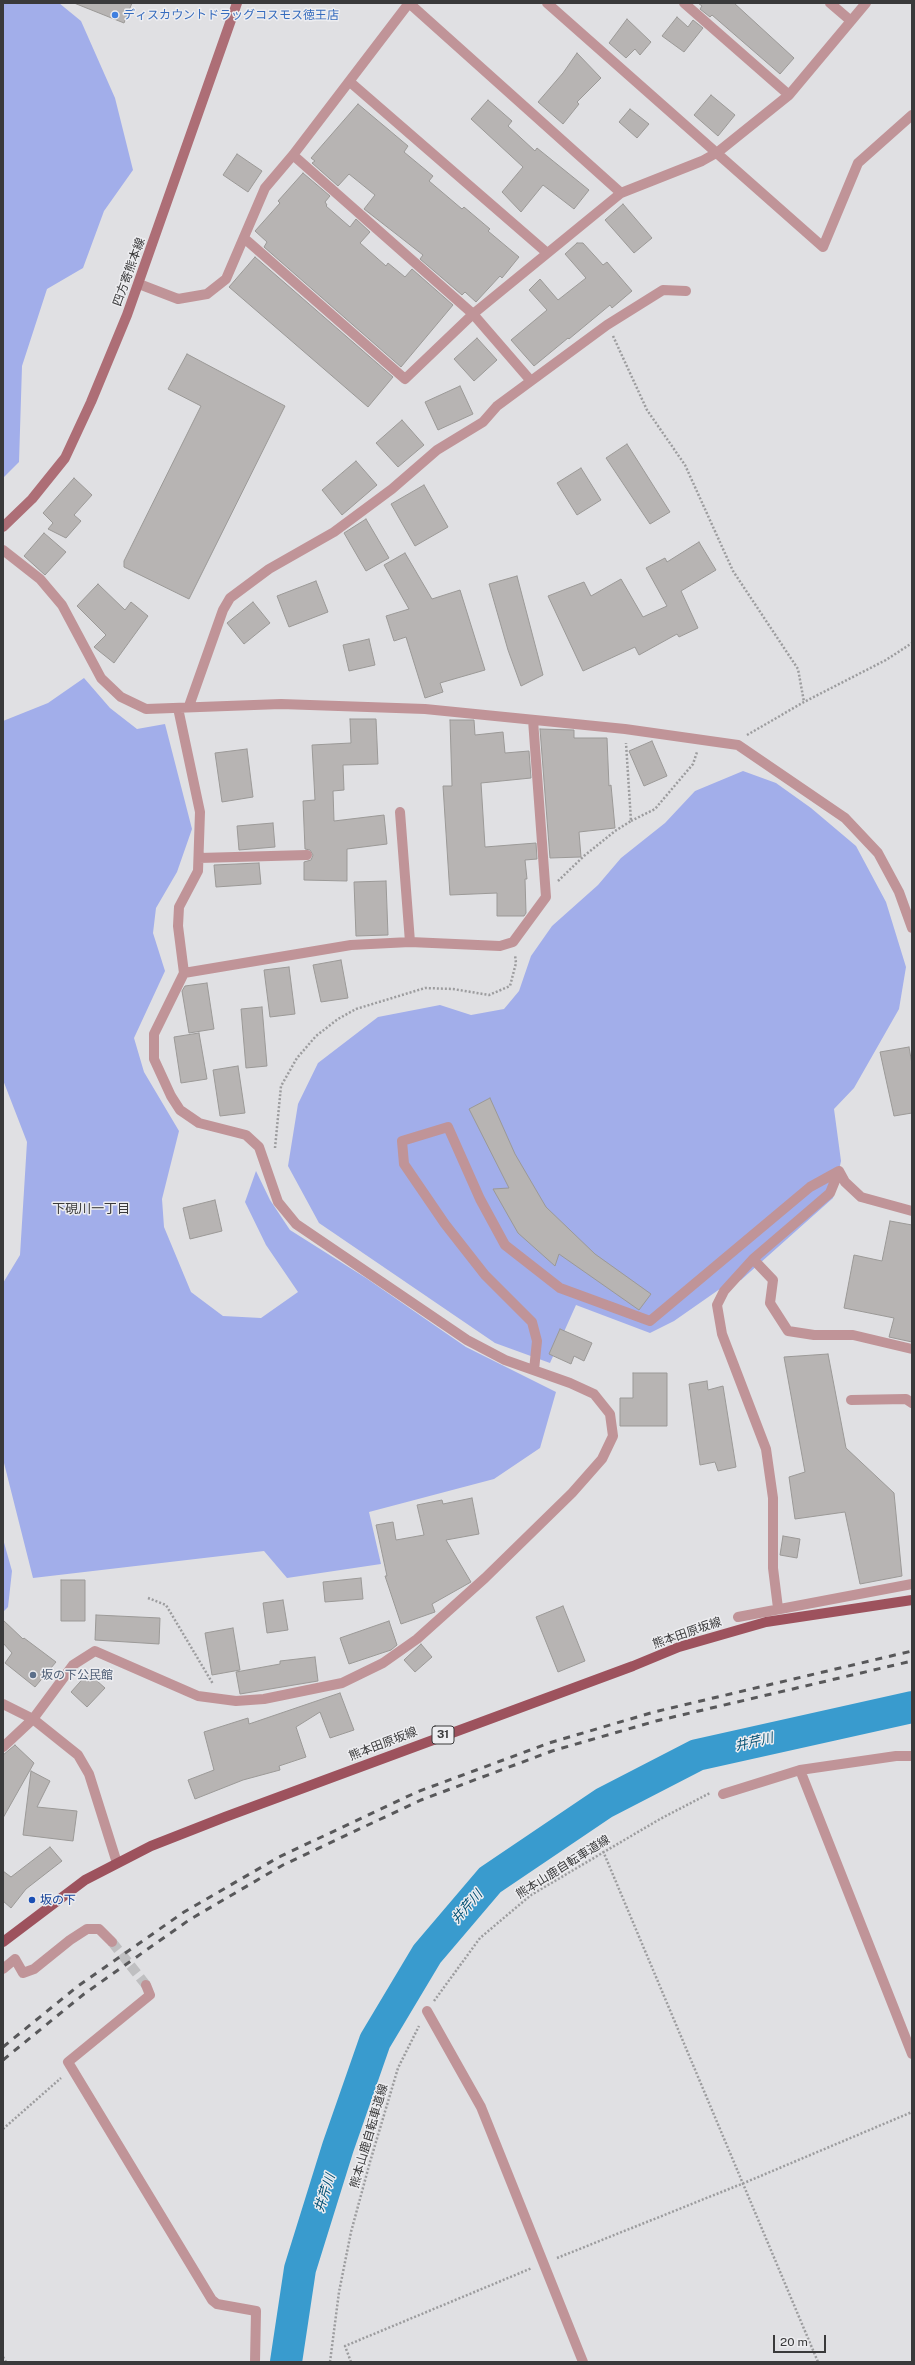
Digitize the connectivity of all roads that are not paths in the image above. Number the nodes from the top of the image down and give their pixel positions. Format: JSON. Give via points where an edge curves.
{"nodes":[{"id":1,"x":237,"y":3,"type":"edge"},
{"id":2,"x":409,"y":3,"type":"edge"},
{"id":3,"x":548,"y":3,"type":"edge"},
{"id":4,"x":684,"y":3,"type":"edge"},
{"id":5,"x":830,"y":3,"type":"edge"},
{"id":6,"x":866,"y":3,"type":"edge"},
{"id":7,"x":851,"y":21,"type":"junction"},
{"id":8,"x":350,"y":82,"type":"junction"},
{"id":9,"x":789,"y":95,"type":"junction"},
{"id":10,"x":912,"y":115,"type":"edge"},
{"id":11,"x":718,"y":152,"type":"junction"},
{"id":12,"x":293,"y":155,"type":"junction"},
{"id":13,"x":621,"y":193,"type":"junction"},
{"id":14,"x":244,"y":238,"type":"junction"},
{"id":15,"x":546,"y":252,"type":"junction"},
{"id":16,"x":139,"y":284,"type":"junction"},
{"id":17,"x":686,"y":291,"type":"dead end"},
{"id":18,"x":473,"y":314,"type":"junction"},
{"id":19,"x":531,"y":381,"type":"junction"},
{"id":20,"x":3,"y":527,"type":"edge"},
{"id":21,"x":3,"y":550,"type":"edge"},
{"id":22,"x":189,"y":706,"type":"junction"},
{"id":23,"x":178,"y":708,"type":"junction"},
{"id":24,"x":533,"y":720,"type":"junction"},
{"id":25,"x":400,"y":812,"type":"dead end"},
{"id":26,"x":307,"y":855,"type":"dead end"},
{"id":27,"x":199,"y":858,"type":"junction"},
{"id":28,"x":912,"y":928,"type":"edge"},
{"id":29,"x":410,"y":942,"type":"junction"},
{"id":30,"x":184,"y":973,"type":"junction"},
{"id":31,"x":839,"y":1171,"type":"junction"},
{"id":32,"x":912,"y":1211,"type":"edge"},
{"id":33,"x":753,"y":1259,"type":"junction"},
{"id":34,"x":912,"y":1349,"type":"edge"},
{"id":35,"x":534,"y":1370,"type":"junction"},
{"id":36,"x":851,"y":1400,"type":"dead end"},
{"id":37,"x":912,"y":1403,"type":"edge"},
{"id":38,"x":912,"y":1584,"type":"edge"},
{"id":39,"x":912,"y":1600,"type":"edge"},
{"id":40,"x":778,"y":1608,"type":"junction"},
{"id":41,"x":738,"y":1617,"type":"dead end"},
{"id":42,"x":3,"y":1704,"type":"edge"},
{"id":43,"x":33,"y":1719,"type":"junction"},
{"id":44,"x":3,"y":1747,"type":"edge"},
{"id":45,"x":912,"y":1756,"type":"edge"},
{"id":46,"x":800,"y":1770,"type":"junction"},
{"id":47,"x":718,"y":1793,"type":"road end"},
{"id":48,"x":117,"y":1863,"type":"junction"},
{"id":49,"x":3,"y":1942,"type":"edge"},
{"id":50,"x":112,"y":1942,"type":"tunnel mouth"},
{"id":51,"x":3,"y":1969,"type":"edge"},
{"id":52,"x":146,"y":1985,"type":"dead end"},
{"id":53,"x":428,"y":2011,"type":"road end"},
{"id":54,"x":912,"y":2054,"type":"edge"},
{"id":55,"x":255,"y":2362,"type":"edge"},
{"id":56,"x":583,"y":2362,"type":"edge"}],
"edges":[{"from":1,"to":16,"type":"main road","name":"四方寄熊本線"},
{"from":2,"to":8,"type":"street"},
{"from":2,"to":13,"type":"street"},
{"from":3,"to":11,"type":"street"},
{"from":4,"to":9,"type":"street"},
{"from":5,"to":7,"type":"street"},
{"from":6,"to":7,"type":"street"},
{"from":7,"to":9,"type":"street"},
{"from":8,"to":12,"type":"street"},
{"from":8,"to":15,"type":"street"},
{"from":9,"to":11,"type":"street"},
{"from":10,"to":11,"type":"street","via":[[858,163],[823,247]]},
{"from":11,"to":13,"type":"street","via":[[702,161]]},
{"from":12,"to":14,"type":"street","via":[[265,188]]},
{"from":12,"to":18,"type":"street"},
{"from":13,"to":15,"type":"street"},
{"from":14,"to":16,"type":"street","via":[[226,279],[207,294],[178,299]]},
{"from":14,"to":18,"type":"street","via":[[405,379]]},
{"from":15,"to":18,"type":"street"},
{"from":16,"to":20,"type":"main road","name":"四方寄熊本線","via":[[91,402],[65,458],[32,499]]},
{"from":17,"to":19,"type":"street","via":[[663,290],[607,325]]},
{"from":18,"to":19,"type":"street"},
{"from":19,"to":22,"type":"street","via":[[497,406],[484,422],[438,450],[392,489],[334,532],[270,569],[230,598],[223,610]]},
{"from":21,"to":23,"type":"street","via":[[40,579],[62,605],[101,678],[120,697],[146,709]]},
{"from":22,"to":23,"type":"street"},
{"from":22,"to":24,"type":"street","via":[[281,704],[425,710]]},
{"from":23,"to":27,"type":"street","via":[[200,812]]},
{"from":24,"to":28,"type":"street","via":[[738,744],[845,818],[878,853],[899,892]]},
{"from":24,"to":29,"type":"street","via":[[546,897],[513,942],[500,946]]},
{"from":25,"to":29,"type":"street"},
{"from":26,"to":27,"type":"street"},
{"from":27,"to":30,"type":"street","via":[[198,871],[178,907]]},
{"from":29,"to":30,"type":"street","via":[[351,945]]},
{"from":30,"to":35,"type":"street","via":[[154,1034],[154,1059],[180,1110],[199,1123],[246,1135],[259,1147],[278,1202],[296,1224],[467,1340],[505,1360]]},
{"from":31,"to":32,"type":"street","via":[[845,1182],[861,1197]]},
{"from":31,"to":33,"type":"street","via":[[830,1193]]},
{"from":31,"to":35,"type":"street","via":[[810,1187],[650,1321],[560,1288],[505,1245],[480,1199],[448,1127],[402,1141],[404,1164],[445,1224],[485,1275],[532,1322],[537,1341]]},
{"from":33,"to":34,"type":"street","via":[[773,1280],[770,1303],[788,1331],[814,1335],[853,1335]]},
{"from":33,"to":40,"type":"street","via":[[724,1291],[718,1305],[722,1334],[766,1449],[773,1498],[773,1568]]},
{"from":35,"to":43,"type":"street","via":[[594,1394],[610,1414],[613,1436],[602,1459],[572,1493],[485,1578],[417,1639],[383,1663],[342,1683],[264,1699],[236,1701],[198,1696],[95,1651],[73,1665]]},
{"from":36,"to":37,"type":"street","via":[[906,1399]]},
{"from":38,"to":40,"type":"street"},
{"from":39,"to":48,"type":"main road","name":"熊本田原坂線","number":"31","via":[[766,1622],[679,1647],[225,1816]]},
{"from":40,"to":41,"type":"street"},
{"from":42,"to":43,"type":"street"},
{"from":43,"to":44,"type":"street"},
{"from":43,"to":48,"type":"street","via":[[78,1756],[89,1774]]},
{"from":45,"to":46,"type":"street"},
{"from":46,"to":47,"type":"street"},
{"from":46,"to":54,"type":"street"},
{"from":48,"to":49,"type":"main road","name":"熊本田原坂線","number":"31","via":[[84,1880]]},
{"from":50,"to":51,"type":"street","via":[[99,1929],[87,1929],[34,1969],[23,1973],[15,1959]]},
{"from":52,"to":55,"type":"street","via":[[150,1995],[68,2062],[212,2300],[217,2304],[256,2311]]},
{"from":53,"to":56,"type":"street","via":[[481,2107]]}]}
